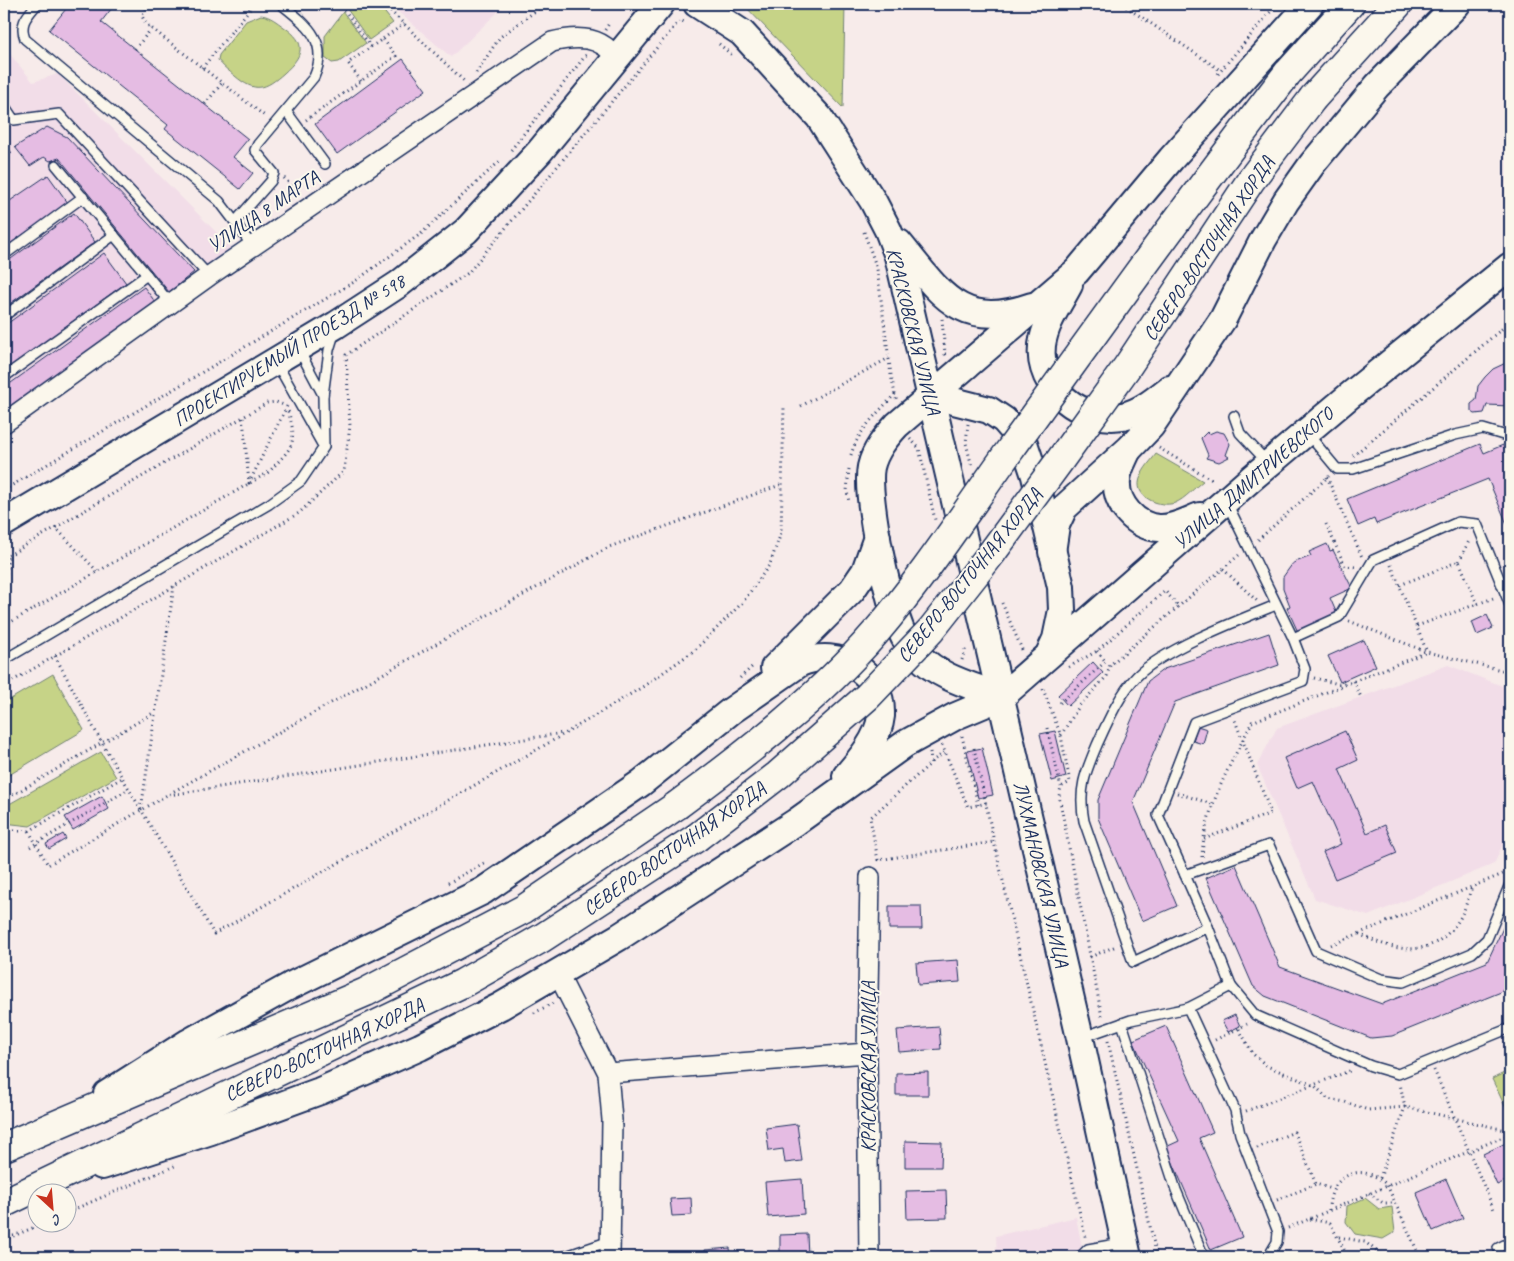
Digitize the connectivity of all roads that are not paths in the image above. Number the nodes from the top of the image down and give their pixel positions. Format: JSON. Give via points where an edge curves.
{"nodes":[{"id":1,"x":37,"y":4,"type":"edge"},
{"id":2,"x":281,"y":4,"type":"edge"},
{"id":3,"x":660,"y":4,"type":"edge"},
{"id":4,"x":1310,"y":4,"type":"edge"},
{"id":5,"x":1350,"y":4,"type":"edge"},
{"id":6,"x":1398,"y":4,"type":"edge"},
{"id":7,"x":1457,"y":4,"type":"edge"},
{"id":8,"x":692,"y":14,"type":"edge"},
{"id":9,"x":616,"y":59,"type":"junction"},
{"id":10,"x":4,"y":106,"type":"edge"},
{"id":11,"x":286,"y":110,"type":"junction"},
{"id":12,"x":325,"y":164,"type":"dead end"},
{"id":13,"x":56,"y":165,"type":"dead end"},
{"id":14,"x":82,"y":197,"type":"junction"},
{"id":15,"x":235,"y":222,"type":"junction"},
{"id":16,"x":876,"y":230,"type":"junction"},
{"id":17,"x":114,"y":235,"type":"junction"},
{"id":18,"x":252,"y":246,"type":"junction"},
{"id":19,"x":4,"y":255,"type":"edge"},
{"id":20,"x":1510,"y":266,"type":"edge"},
{"id":21,"x":1077,"y":271,"type":"junction"},
{"id":22,"x":147,"y":275,"type":"junction"},
{"id":23,"x":209,"y":276,"type":"junction"},
{"id":24,"x":170,"y":303,"type":"junction"},
{"id":25,"x":1040,"y":303,"type":"junction"},
{"id":26,"x":4,"y":316,"type":"edge"},
{"id":27,"x":336,"y":325,"type":"junction"},
{"id":28,"x":287,"y":355,"type":"junction"},
{"id":29,"x":1187,"y":374,"type":"junction"},
{"id":30,"x":4,"y":377,"type":"edge"},
{"id":31,"x":930,"y":395,"type":"junction"},
{"id":32,"x":324,"y":396,"type":"junction"},
{"id":33,"x":1234,"y":416,"type":"dead end"},
{"id":34,"x":4,"y":423,"type":"edge"},
{"id":35,"x":1306,"y":432,"type":"junction"},
{"id":36,"x":1510,"y":437,"type":"edge"},
{"id":37,"x":324,"y":447,"type":"junction"},
{"id":38,"x":1142,"y":447,"type":"junction"},
{"id":39,"x":1269,"y":464,"type":"junction"},
{"id":40,"x":952,"y":491,"type":"joint"},
{"id":41,"x":1219,"y":497,"type":"junction"},
{"id":42,"x":4,"y":523,"type":"edge"},
{"id":43,"x":877,"y":536,"type":"junction"},
{"id":44,"x":1055,"y":564,"type":"junction"},
{"id":45,"x":1133,"y":580,"type":"junction"},
{"id":46,"x":1276,"y":605,"type":"junction"},
{"id":47,"x":1510,"y":605,"type":"edge"},
{"id":48,"x":1293,"y":638,"type":"junction"},
{"id":49,"x":4,"y":660,"type":"edge"},
{"id":50,"x":1059,"y":660,"type":"junction"},
{"id":51,"x":1001,"y":697,"type":"junction"},
{"id":52,"x":731,"y":711,"type":"junction"},
{"id":53,"x":824,"y":802,"type":"junction"},
{"id":54,"x":1185,"y":875,"type":"junction"},
{"id":55,"x":870,"y":877,"type":"dead end"},
{"id":56,"x":1510,"y":884,"type":"edge"},
{"id":57,"x":1208,"y":927,"type":"junction"},
{"id":58,"x":558,"y":974,"type":"junction"},
{"id":59,"x":1231,"y":986,"type":"junction"},
{"id":60,"x":1188,"y":1008,"type":"junction"},
{"id":61,"x":1122,"y":1023,"type":"junction"},
{"id":62,"x":1510,"y":1028,"type":"edge"},
{"id":63,"x":1080,"y":1038,"type":"junction"},
{"id":64,"x":867,"y":1053,"type":"junction"},
{"id":65,"x":608,"y":1073,"type":"junction"},
{"id":66,"x":68,"y":1119,"type":"junction"},
{"id":67,"x":4,"y":1147,"type":"edge"},
{"id":68,"x":54,"y":1181,"type":"junction"},
{"id":69,"x":4,"y":1203,"type":"edge"},
{"id":70,"x":1510,"y":1242,"type":"edge"},
{"id":71,"x":1498,"y":1248,"type":"dead end"},
{"id":72,"x":610,"y":1249,"type":"edge"},
{"id":73,"x":1126,"y":1250,"type":"edge"},
{"id":74,"x":563,"y":1257,"type":"edge"},
{"id":75,"x":869,"y":1257,"type":"edge"},
{"id":76,"x":1080,"y":1257,"type":"edge"},
{"id":77,"x":1204,"y":1257,"type":"edge"},
{"id":78,"x":1268,"y":1257,"type":"edge"}],
"edges":[{"from":1,"to":15,"type":"lane","via":[[23,21],[25,39],[219,201]]},
{"from":2,"to":11,"type":"lane","via":[[310,27],[319,54],[319,67],[314,77]]},
{"from":3,"to":9,"type":"street","name":"ПРОЕКТИРУЕМЫЙ ПРОЕЗД № 598"},
{"from":4,"to":21,"type":"street","via":[[1171,159]]},
{"from":5,"to":66,"type":"highway","name":"СЕВЕРО-ВОСТОЧНАЯ ХОРДА","bridge":true,"via":[[1287,74],[1218,162],[949,537],[876,632],[843,667],[753,749],[676,806],[524,909],[366,992]]},
{"from":6,"to":68,"type":"highway","name":"СЕВЕРО-ВОСТОЧНАЯ ХОРДА","bridge":true,"via":[[1313,98],[1251,180],[1127,367],[991,554],[930,630],[868,696],[778,775],[696,838],[542,938],[462,983]]},
{"from":7,"to":29,"type":"street","via":[[1376,86],[1313,163],[1286,201],[1223,318]]},
{"from":8,"to":16,"type":"street","name":"КРАСКОВСКАЯ УЛИЦА","via":[[742,33],[819,117],[856,172]]},
{"from":9,"to":18,"type":"street","name":"УЛИЦА 8 МАРТА","via":[[609,47],[597,42],[569,38],[552,42]]},
{"from":9,"to":27,"type":"street","name":"ПРОЕКТИРУЕМЫЙ ПРОЕЗД № 598","via":[[540,152],[466,231],[399,284]]},
{"from":10,"to":23,"type":"lane","via":[[14,120],[59,114]]},
{"from":11,"to":12,"type":"lane"},
{"from":11,"to":15,"type":"lane","via":[[255,150],[274,173],[271,181]]},
{"from":13,"to":14,"type":"lane"},
{"from":14,"to":17,"type":"lane"},
{"from":14,"to":19,"type":"lane"},
{"from":15,"to":18,"type":"lane"},
{"from":16,"to":25,"type":"street","via":[[958,306],[977,314],[999,315]]},
{"from":16,"to":31,"type":"street","name":"КРАСКОВСКАЯ УЛИЦА","via":[[904,278]]},
{"from":17,"to":22,"type":"lane"},
{"from":17,"to":26,"type":"lane"},
{"from":18,"to":23,"type":"street","name":"УЛИЦА 8 МАРТА"},
{"from":20,"to":35,"type":"street","name":"УЛИЦА ДМИТРИЕВСКОГО"},
{"from":21,"to":25,"type":"street"},
{"from":21,"to":29,"type":"street","via":[[1049,322],[1042,347],[1046,372],[1067,402],[1087,414],[1123,416],[1145,407]]},
{"from":22,"to":24,"type":"lane"},
{"from":22,"to":30,"type":"lane"},
{"from":23,"to":24,"type":"street","name":"УЛИЦА 8 МАРТА"},
{"from":24,"to":34,"type":"street","name":"УЛИЦА 8 МАРТА"},
{"from":25,"to":31,"type":"street"},
{"from":27,"to":28,"type":"street","name":"ПРОЕКТИРУЕМЫЙ ПРОЕЗД № 598"},
{"from":27,"to":32,"type":"lane","via":[[329,350]]},
{"from":28,"to":32,"type":"lane"},
{"from":28,"to":37,"type":"lane"},
{"from":28,"to":42,"type":"street","name":"ПРОЕКТИРУЕМЫЙ ПРОЕЗД № 598"},
{"from":29,"to":38,"type":"street","via":[[1150,426]]},
{"from":31,"to":40,"type":"street","name":"КРАСКОВСКАЯ УЛИЦА"},
{"from":31,"to":43,"type":"street","via":[[887,436],[871,466],[870,504]]},
{"from":31,"to":44,"type":"street","via":[[987,409],[1015,430],[1031,458]]},
{"from":32,"to":37,"type":"lane"},
{"from":33,"to":39,"type":"lane","via":[[1240,433]]},
{"from":35,"to":36,"type":"lane","via":[[1337,469],[1353,469],[1483,429]]},
{"from":35,"to":39,"type":"street","name":"УЛИЦА ДМИТРИЕВСКОГО"},
{"from":37,"to":49,"type":"lane","via":[[301,481],[270,504]]},
{"from":38,"to":41,"type":"street","via":[[1122,462],[1116,482],[1126,510],[1137,520],[1160,528],[1170,527]]},
{"from":38,"to":44,"type":"street","via":[[1064,508],[1056,526]]},
{"from":39,"to":41,"type":"street","name":"УЛИЦА ДМИТРИЕВСКОГО"},
{"from":40,"to":51,"type":"street","name":"ЛУХМАНОВСКАЯ УЛИЦА"},
{"from":41,"to":45,"type":"street","name":"УЛИЦА ДМИТРИЕВСКОГО"},
{"from":41,"to":46,"type":"lane"},
{"from":43,"to":51,"type":"street","via":[[896,617],[906,641],[920,658],[935,669]]},
{"from":43,"to":52,"type":"street","via":[[865,571],[852,590]]},
{"from":44,"to":45,"type":"street","via":[[1071,591],[1087,598],[1109,595]]},
{"from":44,"to":50,"type":"street","via":[[1062,610],[1056,639]]},
{"from":45,"to":50,"type":"street","name":"УЛИЦА ДМИТРИЕВСКОГО"},
{"from":46,"to":48,"type":"lane"},
{"from":46,"to":57,"type":"lane","via":[[1165,655],[1137,676],[1108,718],[1084,776],[1080,801],[1084,821],[1133,962]]},
{"from":47,"to":48,"type":"lane","via":[[1477,524],[1458,522],[1373,560],[1338,617]]},
{"from":48,"to":54,"type":"lane","via":[[1305,669],[1304,681],[1194,722],[1158,815]]},
{"from":50,"to":51,"type":"street","name":"УЛИЦА ДМИТРИЕВСКОГО"},
{"from":51,"to":53,"type":"street","name":"УЛИЦА ДМИТРИЕВСКОГО","via":[[922,734]]},
{"from":51,"to":63,"type":"street","name":"ЛУХМАНОВСКАЯ УЛИЦА"},
{"from":52,"to":53,"type":"street","via":[[812,658],[827,656],[841,659],[863,672],[877,693],[881,717],[878,729],[852,769]]},
{"from":52,"to":66,"type":"street","via":[[641,783],[483,891],[290,986],[189,1042]]},
{"from":53,"to":58,"type":"street"},
{"from":54,"to":56,"type":"lane","via":[[1268,845],[1316,951],[1382,979],[1402,982],[1472,953],[1487,939]]},
{"from":54,"to":57,"type":"lane"},
{"from":55,"to":64,"type":"street","name":"КРАСКОВСКАЯ УЛИЦА"},
{"from":57,"to":59,"type":"lane"},
{"from":58,"to":65,"type":"street"},
{"from":58,"to":68,"type":"street","via":[[420,1048],[320,1091],[211,1131]]},
{"from":59,"to":60,"type":"lane"},
{"from":59,"to":62,"type":"lane","via":[[1255,1015],[1365,1064],[1398,1074]]},
{"from":60,"to":61,"type":"lane"},
{"from":60,"to":78,"type":"lane","via":[[1236,1114],[1278,1232],[1277,1242]]},
{"from":61,"to":63,"type":"lane"},
{"from":61,"to":77,"type":"lane","via":[[1176,1190]]},
{"from":63,"to":73,"type":"street","name":"ЛУХМАНОВСКАЯ УЛИЦА"},
{"from":64,"to":65,"type":"street"},
{"from":64,"to":75,"type":"street","name":"КРАСКОВСКАЯ УЛИЦА"},
{"from":65,"to":72,"type":"street","via":[[612,1120]]},
{"from":66,"to":67,"type":"highway","name":"СЕВЕРО-ВОСТОЧНАЯ ХОРДА"},
{"from":68,"to":69,"type":"highway","name":"СЕВЕРО-ВОСТОЧНАЯ ХОРДА"},
{"from":70,"to":71,"type":"lane"},
{"from":72,"to":74,"type":"lane"},
{"from":73,"to":76,"type":"lane","via":[[1088,1249]]}]}
